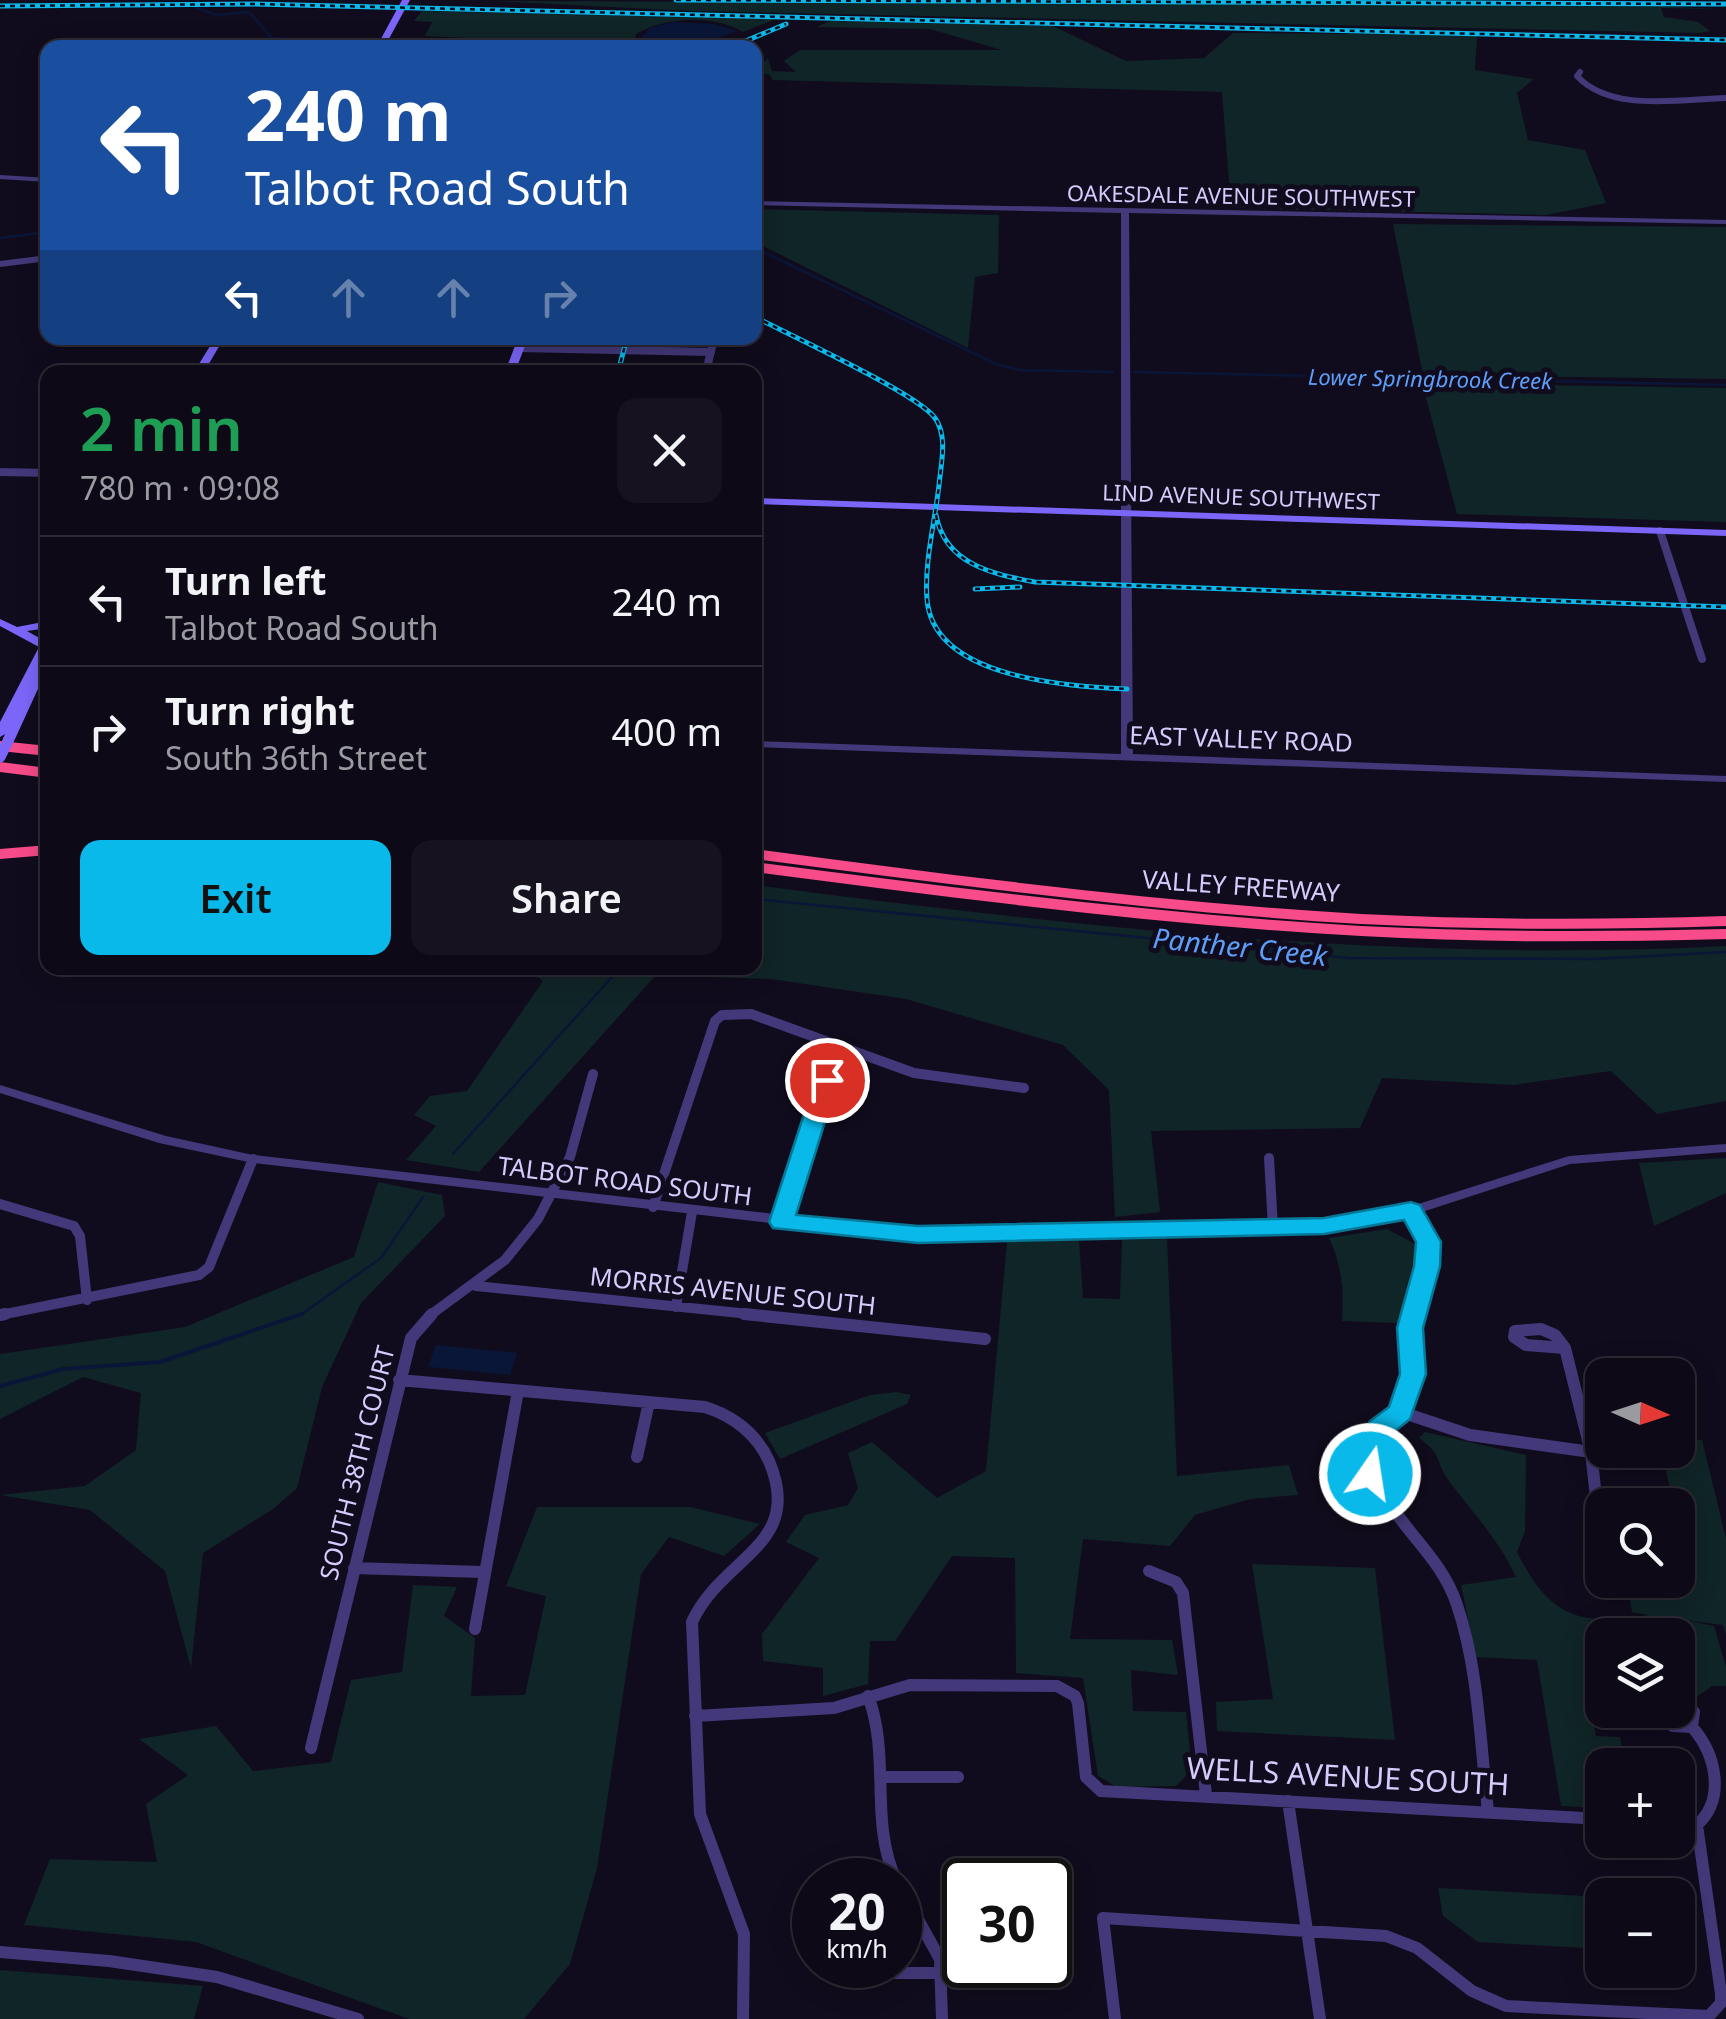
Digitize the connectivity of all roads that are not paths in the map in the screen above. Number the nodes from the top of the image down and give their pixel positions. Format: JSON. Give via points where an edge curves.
{"nodes":[{"id":1,"x":406,"y":0,"type":"edge"},
{"id":2,"x":384,"y":40,"type":"edge"},
{"id":3,"x":1580,"y":72,"type":"dead end"},
{"id":4,"x":1726,"y":98,"type":"edge"},
{"id":5,"x":0,"y":177,"type":"edge"},
{"id":6,"x":40,"y":180,"type":"edge"},
{"id":7,"x":762,"y":203,"type":"edge"},
{"id":8,"x":1126,"y":211,"type":"junction"},
{"id":9,"x":1726,"y":222,"type":"edge"},
{"id":10,"x":40,"y":259,"type":"edge"},
{"id":11,"x":0,"y":264,"type":"edge"},
{"id":12,"x":578,"y":345,"type":"edge"},
{"id":13,"x":712,"y":345,"type":"edge"},
{"id":14,"x":711,"y":352,"type":"junction"},
{"id":15,"x":708,"y":365,"type":"edge"},
{"id":16,"x":0,"y":472,"type":"edge"},
{"id":17,"x":40,"y":473,"type":"edge"},
{"id":18,"x":762,"y":502,"type":"edge"},
{"id":19,"x":1126,"y":513,"type":"junction"},
{"id":20,"x":1660,"y":530,"type":"junction"},
{"id":21,"x":1726,"y":533,"type":"edge"},
{"id":22,"x":0,"y":622,"type":"edge"},
{"id":23,"x":40,"y":626,"type":"edge"},
{"id":24,"x":16,"y":630,"type":"junction"},
{"id":25,"x":40,"y":641,"type":"edge"},
{"id":26,"x":40,"y":659,"type":"edge"},
{"id":27,"x":1702,"y":660,"type":"dead end"},
{"id":28,"x":40,"y":677,"type":"edge"},
{"id":29,"x":3,"y":740,"type":"edge"},
{"id":30,"x":762,"y":744,"type":"edge"},
{"id":31,"x":40,"y":750,"type":"edge"},
{"id":32,"x":0,"y":757,"type":"edge"},
{"id":33,"x":1127,"y":758,"type":"junction"},
{"id":34,"x":40,"y":762,"type":"edge"},
{"id":35,"x":0,"y":769,"type":"edge"},
{"id":36,"x":40,"y":774,"type":"edge"},
{"id":37,"x":1726,"y":778,"type":"edge"},
{"id":38,"x":40,"y":851,"type":"edge"},
{"id":39,"x":0,"y":854,"type":"edge"},
{"id":40,"x":762,"y":855,"type":"edge"},
{"id":41,"x":762,"y":871,"type":"edge"},
{"id":42,"x":1726,"y":920,"type":"edge"},
{"id":43,"x":1726,"y":936,"type":"edge"},
{"id":44,"x":838,"y":1044,"type":"junction"},
{"id":45,"x":593,"y":1074,"type":"dead end"},
{"id":46,"x":1024,"y":1088,"type":"dead end"},
{"id":47,"x":0,"y":1089,"type":"edge"},
{"id":48,"x":1726,"y":1148,"type":"edge"},
{"id":49,"x":1268,"y":1158,"type":"dead end"},
{"id":50,"x":254,"y":1159,"type":"junction"},
{"id":51,"x":552,"y":1194,"type":"junction"},
{"id":52,"x":0,"y":1204,"type":"edge"},
{"id":53,"x":653,"y":1207,"type":"junction"},
{"id":54,"x":1411,"y":1211,"type":"junction"},
{"id":55,"x":692,"y":1212,"type":"junction"},
{"id":56,"x":782,"y":1222,"type":"junction"},
{"id":57,"x":1273,"y":1227,"type":"junction"},
{"id":58,"x":476,"y":1286,"type":"junction"},
{"id":59,"x":87,"y":1300,"type":"junction"},
{"id":60,"x":676,"y":1307,"type":"junction"},
{"id":61,"x":0,"y":1314,"type":"edge"},
{"id":62,"x":985,"y":1339,"type":"dead end"},
{"id":63,"x":1566,"y":1348,"type":"dead end"},
{"id":64,"x":398,"y":1380,"type":"junction"},
{"id":65,"x":518,"y":1391,"type":"junction"},
{"id":66,"x":650,"y":1402,"type":"junction"},
{"id":67,"x":1401,"y":1412,"type":"junction"},
{"id":68,"x":1585,"y":1427,"type":"edge"},
{"id":69,"x":1585,"y":1451,"type":"edge"},
{"id":70,"x":637,"y":1457,"type":"dead end"},
{"id":71,"x":354,"y":1568,"type":"junction"},
{"id":72,"x":482,"y":1572,"type":"junction"},
{"id":73,"x":1148,"y":1572,"type":"dead end"},
{"id":74,"x":475,"y":1629,"type":"dead end"},
{"id":75,"x":868,"y":1696,"type":"junction"},
{"id":76,"x":695,"y":1716,"type":"junction"},
{"id":77,"x":1694,"y":1728,"type":"edge"},
{"id":78,"x":311,"y":1748,"type":"dead end"},
{"id":79,"x":880,"y":1777,"type":"junction"},
{"id":80,"x":958,"y":1777,"type":"dead end"},
{"id":81,"x":1206,"y":1795,"type":"junction"},
{"id":82,"x":1288,"y":1801,"type":"junction"},
{"id":83,"x":1488,"y":1811,"type":"junction"},
{"id":84,"x":1585,"y":1818,"type":"edge"},
{"id":85,"x":1697,"y":1825,"type":"joint"},
{"id":86,"x":886,"y":1858,"type":"edge"},
{"id":87,"x":922,"y":1923,"type":"edge"},
{"id":88,"x":1306,"y":1930,"type":"junction"},
{"id":89,"x":0,"y":1952,"type":"edge"},
{"id":90,"x":922,"y":1973,"type":"edge"},
{"id":91,"x":941,"y":1973,"type":"junction"},
{"id":92,"x":358,"y":2019,"type":"edge"},
{"id":93,"x":743,"y":2019,"type":"edge"},
{"id":94,"x":942,"y":2019,"type":"edge"},
{"id":95,"x":1116,"y":2019,"type":"edge"},
{"id":96,"x":1320,"y":2019,"type":"edge"}],
"edges":[{"from":1,"to":2,"type":"main road"},
{"from":3,"to":4,"type":"street","via":[[1582,85],[1606,96]]},
{"from":5,"to":6,"type":"street"},
{"from":7,"to":8,"type":"street","name":"OAKESDALE AVENUE SOUTHWEST"},
{"from":8,"to":9,"type":"street","name":"OAKESDALE AVENUE SOUTHWEST"},
{"from":8,"to":19,"type":"street"},
{"from":10,"to":11,"type":"street"},
{"from":12,"to":14,"type":"street"},
{"from":13,"to":14,"type":"street"},
{"from":14,"to":15,"type":"street"},
{"from":16,"to":17,"type":"street"},
{"from":18,"to":19,"type":"main road","name":"LIND AVENUE SOUTHWEST"},
{"from":19,"to":20,"type":"main road","name":"LIND AVENUE SOUTHWEST"},
{"from":19,"to":33,"type":"street"},
{"from":20,"to":21,"type":"main road","name":"LIND AVENUE SOUTHWEST"},
{"from":20,"to":27,"type":"street"},
{"from":22,"to":24,"type":"main road"},
{"from":23,"to":24,"type":"main road"},
{"from":24,"to":25,"type":"main road"},
{"from":26,"to":29,"type":"main road"},
{"from":28,"to":29,"type":"main road"},
{"from":29,"to":31,"type":"highway"},
{"from":29,"to":32,"type":"main road","bridge":true},
{"from":30,"to":33,"type":"street","name":"EAST VALLEY ROAD"},
{"from":32,"to":34,"type":"highway"},
{"from":33,"to":37,"type":"street","name":"EAST VALLEY ROAD"},
{"from":35,"to":36,"type":"highway"},
{"from":38,"to":39,"type":"highway"},
{"from":40,"to":42,"type":"highway","name":"VALLEY FREEWAY","via":[[1114,901],[1291,916],[1549,924]]},
{"from":41,"to":43,"type":"highway","via":[[1302,930]]},
{"from":44,"to":46,"type":"street","via":[[914,1073]]},
{"from":44,"to":53,"type":"street","via":[[751,1014],[730,1012],[715,1021]]},
{"from":44,"to":56,"type":"street"},
{"from":45,"to":51,"type":"street","name":"SOUTH 38TH COURT","via":[[570,1160]]},
{"from":47,"to":50,"type":"street","name":"TALBOT ROAD SOUTH","via":[[164,1140]]},
{"from":48,"to":54,"type":"street","name":"TALBOT ROAD SOUTH","via":[[1570,1160]]},
{"from":49,"to":57,"type":"street"},
{"from":50,"to":51,"type":"street","name":"TALBOT ROAD SOUTH"},
{"from":50,"to":59,"type":"street","via":[[200,1275]]},
{"from":51,"to":53,"type":"street","name":"TALBOT ROAD SOUTH"},
{"from":51,"to":58,"type":"street","name":"SOUTH 38TH COURT","via":[[520,1244]]},
{"from":52,"to":59,"type":"street","via":[[74,1226]]},
{"from":53,"to":55,"type":"street","name":"TALBOT ROAD SOUTH"},
{"from":54,"to":57,"type":"street","name":"TALBOT ROAD SOUTH","via":[[1349,1225]]},
{"from":54,"to":67,"type":"street","via":[[1428,1254],[1412,1314],[1413,1374]]},
{"from":55,"to":56,"type":"street","name":"TALBOT ROAD SOUTH"},
{"from":55,"to":60,"type":"street"},
{"from":56,"to":57,"type":"street","name":"TALBOT ROAD SOUTH","via":[[918,1235]]},
{"from":58,"to":60,"type":"street","name":"MORRIS AVENUE SOUTH"},
{"from":58,"to":64,"type":"street","name":"SOUTH 38TH COURT","via":[[418,1325]]},
{"from":59,"to":61,"type":"street"},
{"from":60,"to":62,"type":"street","name":"MORRIS AVENUE SOUTH"},
{"from":63,"to":68,"type":"street"},
{"from":64,"to":65,"type":"street"},
{"from":64,"to":71,"type":"street","name":"SOUTH 38TH COURT"},
{"from":65,"to":66,"type":"street"},
{"from":65,"to":72,"type":"street"},
{"from":66,"to":70,"type":"street"},
{"from":66,"to":76,"type":"street","via":[[704,1408],[744,1425],[780,1484],[782,1515],[766,1542],[718,1580],[696,1608]]},
{"from":67,"to":69,"type":"street","via":[[1444,1430]]},
{"from":67,"to":83,"type":"street","via":[[1374,1438],[1370,1474],[1388,1508],[1419,1536],[1450,1584]]},
{"from":71,"to":72,"type":"street"},
{"from":71,"to":78,"type":"street","name":"SOUTH 38TH COURT"},
{"from":72,"to":74,"type":"street"},
{"from":73,"to":81,"type":"street","via":[[1176,1582],[1183,1594]]},
{"from":75,"to":76,"type":"street","via":[[834,1708]]},
{"from":75,"to":79,"type":"street","via":[[878,1715]]},
{"from":75,"to":81,"type":"street","name":"WELLS AVENUE SOUTH","via":[[910,1685],[1066,1690],[1078,1703],[1083,1772],[1092,1785],[1114,1794]]},
{"from":76,"to":93,"type":"street","via":[[700,1814],[744,1934]]},
{"from":77,"to":85,"type":"street","via":[[1704,1742],[1717,1798],[1707,1820]]},
{"from":79,"to":80,"type":"street"},
{"from":79,"to":86,"type":"street"},
{"from":81,"to":82,"type":"street","name":"WELLS AVENUE SOUTH"},
{"from":82,"to":83,"type":"street","name":"WELLS AVENUE SOUTH"},
{"from":82,"to":88,"type":"street"},
{"from":83,"to":84,"type":"street","name":"WELLS AVENUE SOUTH"},
{"from":85,"to":88,"type":"street","via":[[1721,1994],[1717,2010],[1700,2017],[1506,2006],[1468,1991],[1400,1938]]},
{"from":87,"to":91,"type":"street"},
{"from":88,"to":95,"type":"street","via":[[1103,1918]]},
{"from":88,"to":96,"type":"street"},
{"from":89,"to":92,"type":"street","via":[[217,1978]]},
{"from":90,"to":91,"type":"street"},
{"from":91,"to":94,"type":"street"}]}
